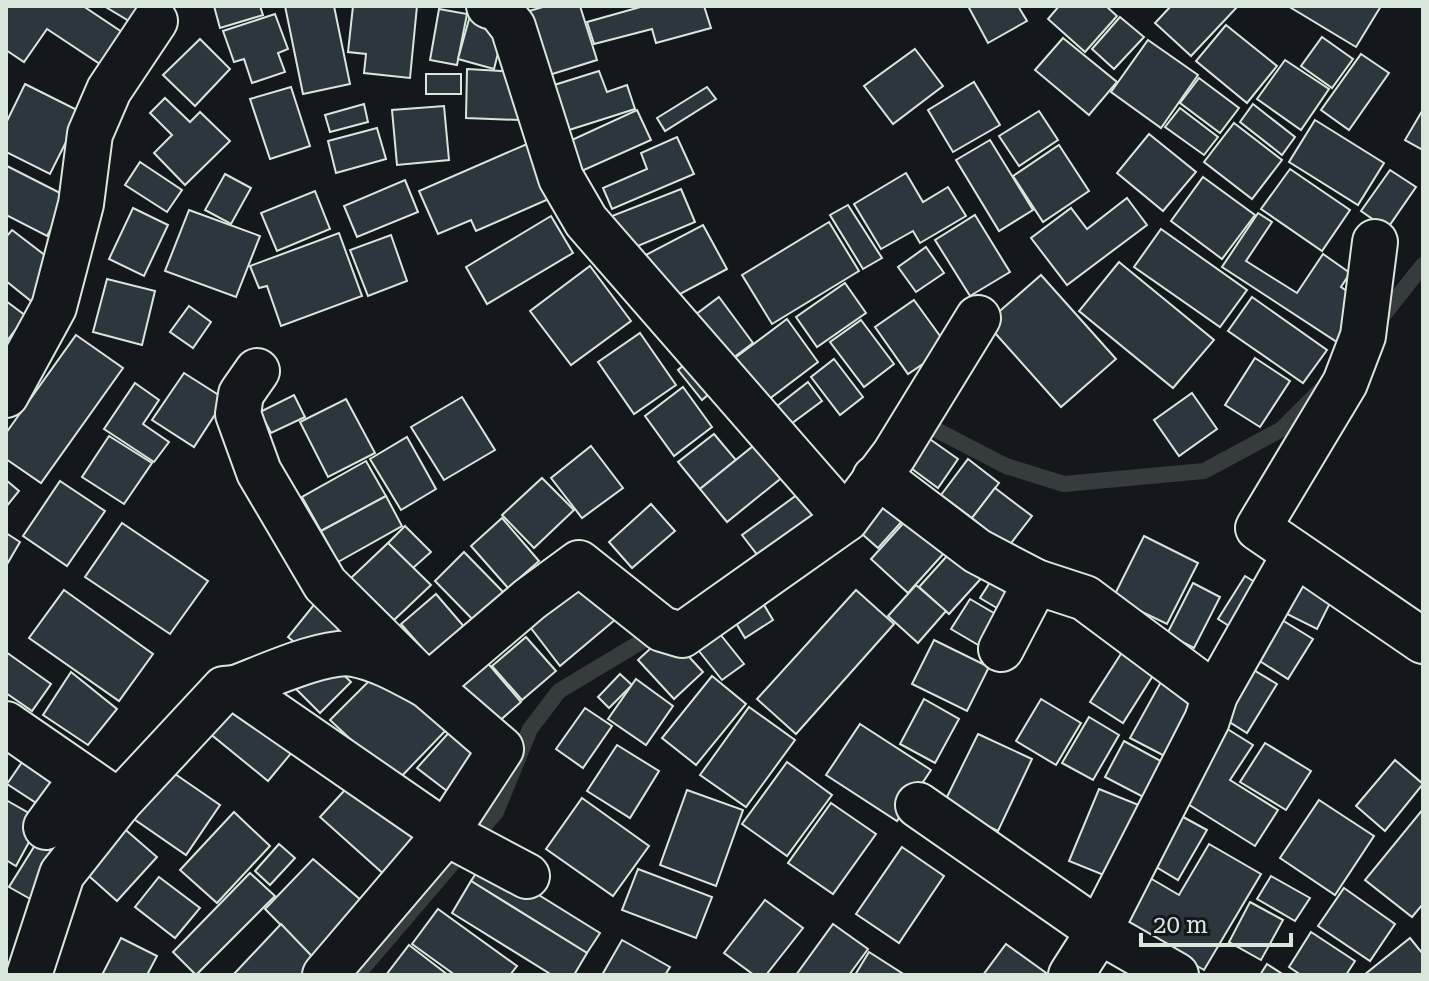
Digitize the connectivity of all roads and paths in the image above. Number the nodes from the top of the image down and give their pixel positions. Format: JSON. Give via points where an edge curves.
{"nodes":[{"id":1,"x":489,"y":6,"type":"edge"},
{"id":2,"x":155,"y":21,"type":"dead end"},
{"id":3,"x":1375,"y":242,"type":"dead end"},
{"id":4,"x":978,"y":318,"type":"dead end"},
{"id":5,"x":257,"y":371,"type":"dead end"},
{"id":6,"x":6,"y":395,"type":"edge"},
{"id":7,"x":875,"y":478,"type":"junction"},
{"id":8,"x":846,"y":519,"type":"junction"},
{"id":9,"x":1295,"y":554,"type":"junction"},
{"id":10,"x":1036,"y":582,"type":"junction"},
{"id":11,"x":1423,"y":641,"type":"edge"},
{"id":12,"x":1001,"y":649,"type":"dead end"},
{"id":13,"x":428,"y":686,"type":"junction"},
{"id":14,"x":236,"y":688,"type":"junction"},
{"id":15,"x":1215,"y":695,"type":"junction"},
{"id":16,"x":6,"y":724,"type":"edge"},
{"id":17,"x":82,"y":778,"type":"junction"},
{"id":18,"x":119,"y":802,"type":"junction"},
{"id":19,"x":918,"y":805,"type":"dead end"},
{"id":20,"x":46,"y":827,"type":"dead end"},
{"id":21,"x":446,"y":833,"type":"junction"},
{"id":22,"x":527,"y":876,"type":"dead end"},
{"id":23,"x":1099,"y":931,"type":"junction"},
{"id":24,"x":29,"y":975,"type":"edge"},
{"id":25,"x":325,"y":975,"type":"edge"},
{"id":26,"x":1071,"y":975,"type":"edge"},
{"id":27,"x":1176,"y":975,"type":"edge"}],
"edges":[{"from":1,"to":8,"type":"street","via":[[499,9],[513,27],[561,178],[586,221]]},
{"from":2,"to":6,"type":"street","via":[[109,90],[90,134],[81,204],[54,307]]},
{"from":3,"to":9,"type":"street","via":[[1363,336],[1345,383],[1258,528]]},
{"from":4,"to":7,"type":"street"},
{"from":5,"to":13,"type":"street","via":[[241,394],[238,414],[259,472],[325,584]]},
{"from":7,"to":8,"type":"street"},
{"from":7,"to":10,"type":"street","via":[[977,551]]},
{"from":8,"to":13,"type":"street","via":[[682,635],[662,629],[579,563]]},
{"from":9,"to":11,"type":"street"},
{"from":9,"to":15,"type":"street"},
{"from":10,"to":12,"type":"street"},
{"from":10,"to":15,"type":"street","via":[[1085,598]]},
{"from":13,"to":14,"type":"street","via":[[352,654]]},
{"from":13,"to":21,"type":"street","via":[[501,749]]},
{"from":14,"to":18,"type":"street","via":[[224,689],[212,699]]},
{"from":14,"to":21,"type":"street"},
{"from":15,"to":23,"type":"street"},
{"from":16,"to":17,"type":"street"},
{"from":17,"to":18,"type":"street"},
{"from":17,"to":20,"type":"street"},
{"from":18,"to":24,"type":"street","via":[[62,874]]},
{"from":19,"to":23,"type":"street"},
{"from":21,"to":22,"type":"street"},
{"from":21,"to":25,"type":"street"},
{"from":23,"to":26,"type":"street"},
{"from":23,"to":27,"type":"street"}]}
